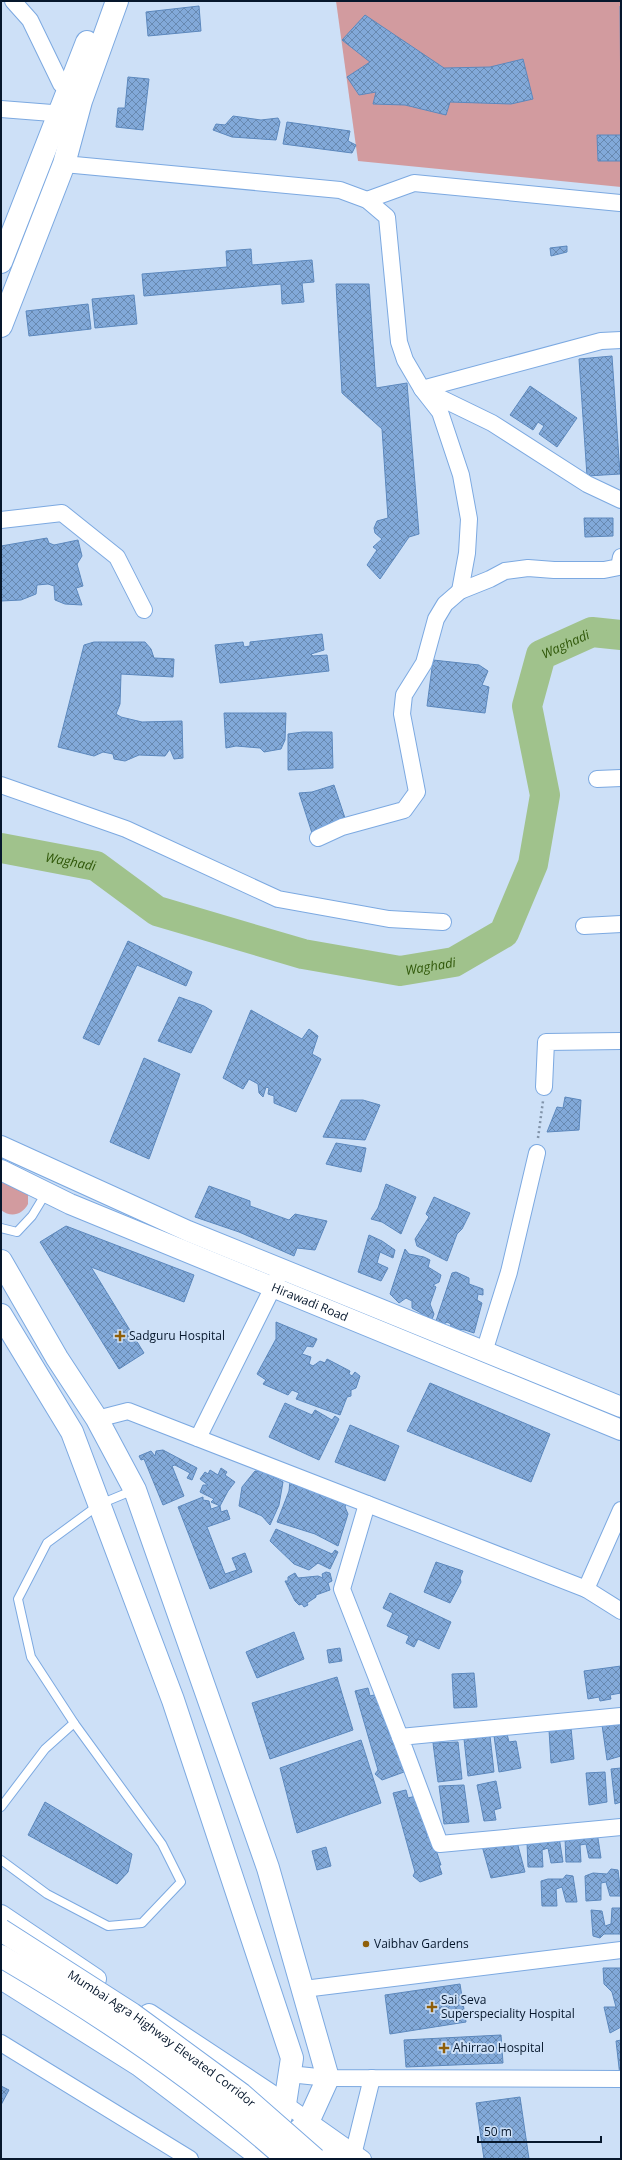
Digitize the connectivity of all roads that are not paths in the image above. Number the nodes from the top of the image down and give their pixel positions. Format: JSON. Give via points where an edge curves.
{"nodes":[{"id":1,"x":13,"y":1,"type":"edge"},
{"id":2,"x":102,"y":1,"type":"edge"},
{"id":3,"x":117,"y":1,"type":"edge"},
{"id":4,"x":71,"y":106,"type":"junction"},
{"id":5,"x":1,"y":109,"type":"edge"},
{"id":6,"x":64,"y":164,"type":"junction"},
{"id":7,"x":367,"y":200,"type":"junction"},
{"id":8,"x":620,"y":203,"type":"dead end"},
{"id":9,"x":1,"y":262,"type":"edge"},
{"id":10,"x":1,"y":326,"type":"edge"},
{"id":11,"x":621,"y":340,"type":"edge"},
{"id":12,"x":422,"y":389,"type":"junction"},
{"id":13,"x":621,"y":500,"type":"edge"},
{"id":14,"x":1,"y":520,"type":"edge"},
{"id":15,"x":621,"y":557,"type":"edge"},
{"id":16,"x":460,"y":591,"type":"junction"},
{"id":17,"x":144,"y":610,"type":"dead end"},
{"id":18,"x":621,"y":778,"type":"edge"},
{"id":19,"x":597,"y":779,"type":"dead end"},
{"id":20,"x":1,"y":785,"type":"edge"},
{"id":21,"x":318,"y":838,"type":"dead end"},
{"id":22,"x":443,"y":922,"type":"dead end"},
{"id":23,"x":621,"y":924,"type":"edge"},
{"id":24,"x":584,"y":926,"type":"dead end"},
{"id":25,"x":621,"y":1041,"type":"edge"},
{"id":26,"x":544,"y":1087,"type":"road end"},
{"id":27,"x":1,"y":1146,"type":"edge"},
{"id":28,"x":537,"y":1152,"type":"road end"},
{"id":29,"x":1,"y":1170,"type":"edge"},
{"id":30,"x":46,"y":1193,"type":"junction"},
{"id":31,"x":1,"y":1228,"type":"edge"},
{"id":32,"x":1,"y":1261,"type":"edge"},
{"id":33,"x":278,"y":1279,"type":"junction"},
{"id":34,"x":1,"y":1315,"type":"edge"},
{"id":35,"x":484,"y":1352,"type":"junction"},
{"id":36,"x":621,"y":1407,"type":"edge"},
{"id":37,"x":97,"y":1418,"type":"junction"},
{"id":38,"x":621,"y":1430,"type":"edge"},
{"id":39,"x":198,"y":1438,"type":"junction"},
{"id":40,"x":134,"y":1490,"type":"junction"},
{"id":41,"x":100,"y":1504,"type":"junction"},
{"id":42,"x":367,"y":1504,"type":"junction"},
{"id":43,"x":621,"y":1510,"type":"edge"},
{"id":44,"x":586,"y":1589,"type":"junction"},
{"id":45,"x":621,"y":1611,"type":"edge"},
{"id":46,"x":621,"y":1716,"type":"edge"},
{"id":47,"x":74,"y":1724,"type":"junction"},
{"id":48,"x":400,"y":1737,"type":"junction"},
{"id":49,"x":1,"y":1807,"type":"edge"},
{"id":50,"x":621,"y":1827,"type":"edge"},
{"id":51,"x":1,"y":1860,"type":"edge"},
{"id":52,"x":1,"y":1915,"type":"edge"},
{"id":53,"x":1,"y":1930,"type":"edge"},
{"id":54,"x":621,"y":1950,"type":"edge"},
{"id":55,"x":1,"y":1956,"type":"edge"},
{"id":56,"x":1,"y":1979,"type":"edge"},
{"id":57,"x":304,"y":1989,"type":"junction"},
{"id":58,"x":1,"y":2043,"type":"edge"},
{"id":59,"x":290,"y":2074,"type":"junction"},
{"id":60,"x":328,"y":2078,"type":"junction"},
{"id":61,"x":372,"y":2078,"type":"junction"},
{"id":62,"x":621,"y":2079,"type":"edge"},
{"id":63,"x":285,"y":2104,"type":"junction"},
{"id":64,"x":308,"y":2122,"type":"junction"},
{"id":65,"x":352,"y":2156,"type":"edge"},
{"id":66,"x":190,"y":2159,"type":"edge"},
{"id":67,"x":262,"y":2159,"type":"edge"},
{"id":68,"x":268,"y":2159,"type":"edge"},
{"id":69,"x":287,"y":2159,"type":"edge"},
{"id":70,"x":315,"y":2159,"type":"edge"}],
"edges":[{"from":1,"to":4,"type":"street","via":[[30,20]]},
{"from":2,"to":4,"type":"main road"},
{"from":3,"to":4,"type":"main road"},
{"from":4,"to":5,"type":"street"},
{"from":4,"to":6,"type":"main road"},
{"from":4,"to":9,"type":"main road"},
{"from":6,"to":7,"type":"street","via":[[340,190]]},
{"from":6,"to":10,"type":"main road"},
{"from":7,"to":8,"type":"street","via":[[414,183]]},
{"from":7,"to":12,"type":"street","via":[[387,218],[399,342],[405,360]]},
{"from":11,"to":12,"type":"street","via":[[601,341]]},
{"from":12,"to":13,"type":"street","via":[[492,423],[587,484]]},
{"from":12,"to":16,"type":"street","via":[[440,412],[461,475],[469,519],[467,553]]},
{"from":14,"to":17,"type":"street","via":[[62,513],[117,557]]},
{"from":15,"to":16,"type":"street","via":[[619,567],[604,570],[528,568],[505,571],[490,580]]},
{"from":16,"to":21,"type":"street","via":[[446,604],[436,619],[424,663],[404,695],[402,714],[417,792],[404,810],[342,827]]},
{"from":18,"to":19,"type":"street"},
{"from":20,"to":22,"type":"street","via":[[126,829],[278,899],[389,919]]},
{"from":23,"to":24,"type":"street"},
{"from":25,"to":26,"type":"street","via":[[546,1042]]},
{"from":27,"to":33,"type":"street","via":[[188,1231]]},
{"from":28,"to":35,"type":"street","via":[[509,1272]]},
{"from":29,"to":30,"type":"street","name":"Hirawadi Road"},
{"from":30,"to":31,"type":"lane","via":[[32,1216],[17,1232]]},
{"from":30,"to":33,"type":"street","name":"Hirawadi Road"},
{"from":32,"to":37,"type":"main road","via":[[57,1358]]},
{"from":33,"to":35,"type":"street"},
{"from":33,"to":38,"type":"street","name":"Hirawadi Road"},
{"from":33,"to":39,"type":"street"},
{"from":34,"to":41,"type":"main road","via":[[72,1432]]},
{"from":35,"to":36,"type":"street"},
{"from":37,"to":39,"type":"street","via":[[128,1411]]},
{"from":37,"to":40,"type":"main road"},
{"from":39,"to":42,"type":"street"},
{"from":40,"to":41,"type":"lane"},
{"from":40,"to":57,"type":"main road","via":[[268,1868]]},
{"from":41,"to":47,"type":"lane","via":[[47,1544],[18,1599],[31,1657]]},
{"from":41,"to":59,"type":"main road","via":[[180,1722],[292,2058]]},
{"from":42,"to":44,"type":"street"},
{"from":42,"to":48,"type":"street","via":[[342,1589]]},
{"from":43,"to":44,"type":"street"},
{"from":44,"to":45,"type":"street"},
{"from":46,"to":48,"type":"street"},
{"from":47,"to":49,"type":"lane","via":[[44,1749]]},
{"from":47,"to":51,"type":"lane","via":[[162,1844],[181,1882],[142,1924],[108,1926],[47,1894]]},
{"from":48,"to":50,"type":"street","via":[[440,1844]]},
{"from":52,"to":63,"type":"street"},
{"from":53,"to":70,"type":"main road","name":"Mumbai Agra Highway Elevated Corridor","bridge":true,"via":[[138,2018],[241,2094]]},
{"from":54,"to":57,"type":"street"},
{"from":55,"to":69,"type":"main road","name":"Mumbai Agra Highway Elevated Corridor","bridge":true,"via":[[74,1999],[182,2073]]},
{"from":56,"to":67,"type":"street","via":[[139,2066]]},
{"from":57,"to":60,"type":"main road"},
{"from":58,"to":66,"type":"street"},
{"from":59,"to":60,"type":"street"},
{"from":59,"to":63,"type":"main road"},
{"from":60,"to":61,"type":"street"},
{"from":60,"to":64,"type":"main road"},
{"from":61,"to":62,"type":"street"},
{"from":61,"to":65,"type":"street"},
{"from":63,"to":64,"type":"street"},
{"from":63,"to":68,"type":"main road"},
{"from":64,"to":65,"type":"main road"},
{"from":64,"to":68,"type":"main road"}]}
